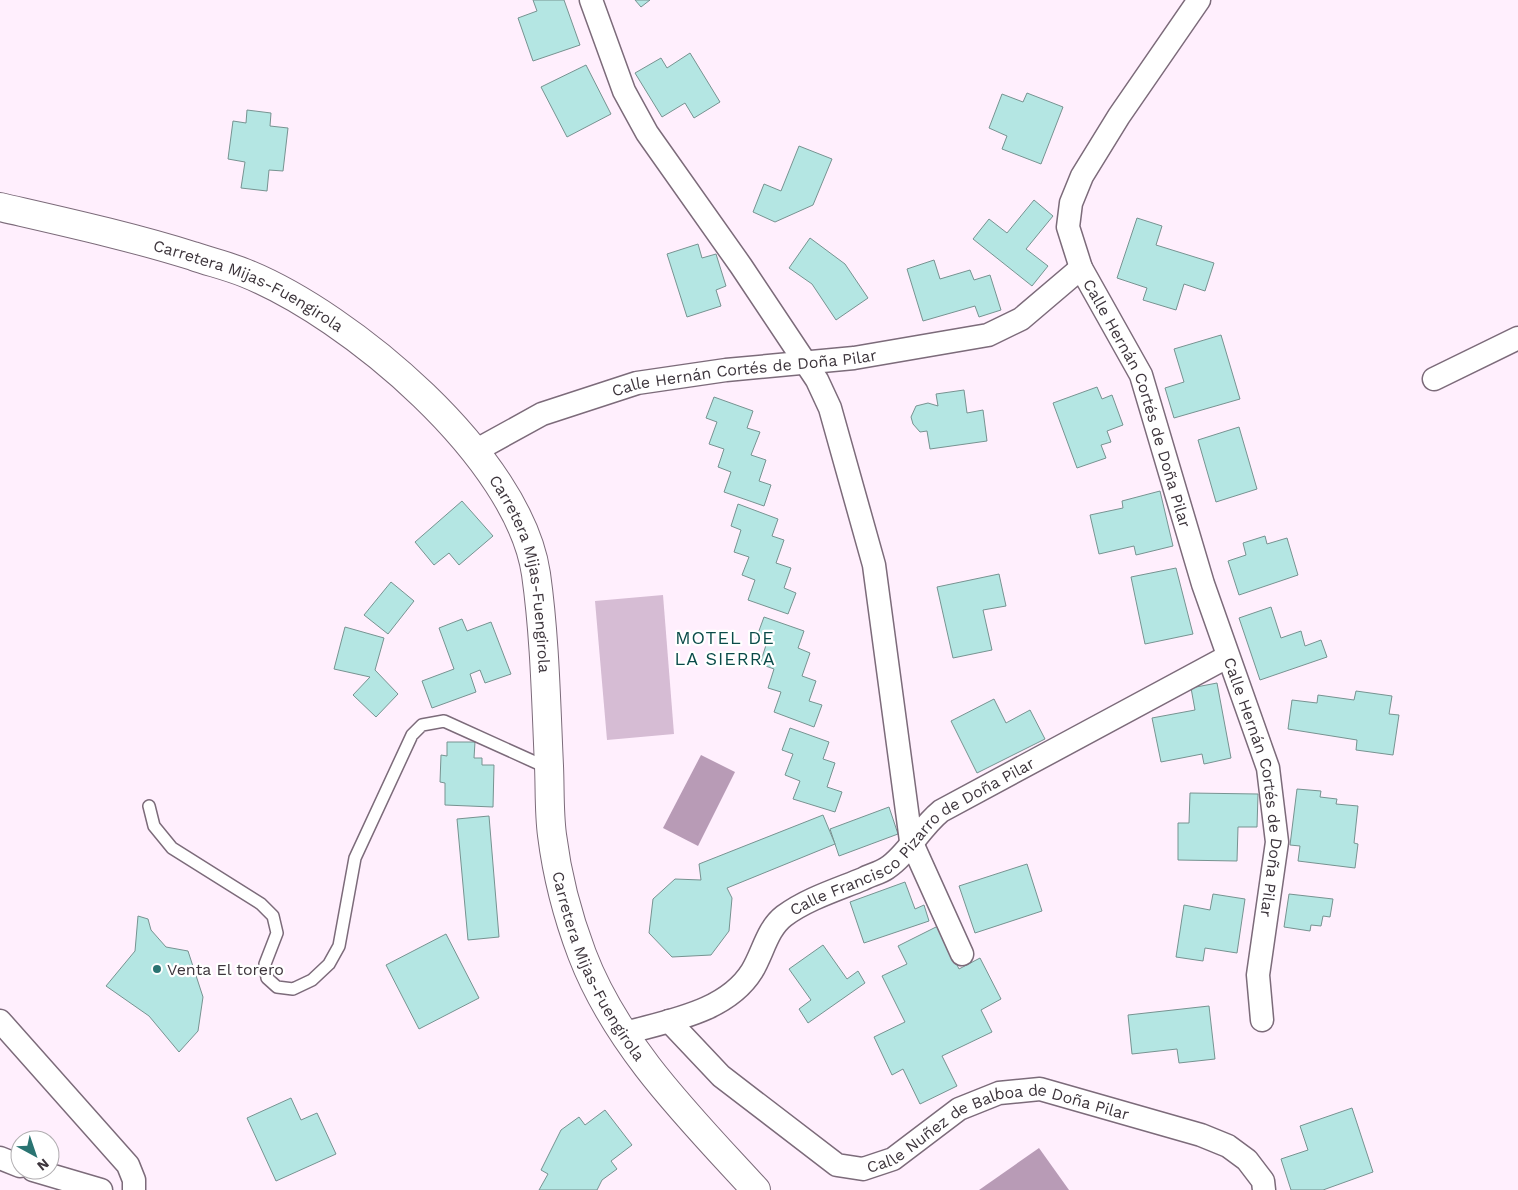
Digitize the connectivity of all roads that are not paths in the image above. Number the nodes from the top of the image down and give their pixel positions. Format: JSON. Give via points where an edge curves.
{"nodes":[{"id":1,"x":591,"y":0,"type":"edge"},
{"id":2,"x":1199,"y":0,"type":"edge"},
{"id":3,"x":0,"y":207,"type":"edge"},
{"id":4,"x":1081,"y":268,"type":"junction"},
{"id":5,"x":1518,"y":338,"type":"edge"},
{"id":6,"x":805,"y":362,"type":"junction"},
{"id":7,"x":1434,"y":379,"type":"dead end"},
{"id":8,"x":475,"y":451,"type":"junction"},
{"id":9,"x":1227,"y":658,"type":"junction"},
{"id":10,"x":549,"y":769,"type":"junction"},
{"id":11,"x":149,"y":806,"type":"dead end"},
{"id":12,"x":911,"y":841,"type":"junction"},
{"id":13,"x":962,"y":954,"type":"dead end"},
{"id":14,"x":1262,"y":1020,"type":"dead end"},
{"id":15,"x":0,"y":1021,"type":"edge"},
{"id":16,"x":669,"y":1021,"type":"junction"},
{"id":17,"x":622,"y":1034,"type":"junction"},
{"id":18,"x":60,"y":1178,"type":"edge"},
{"id":19,"x":101,"y":1190,"type":"edge"},
{"id":20,"x":134,"y":1190,"type":"edge"},
{"id":21,"x":756,"y":1190,"type":"edge"},
{"id":22,"x":1264,"y":1190,"type":"edge"}],
"edges":[{"from":1,"to":6,"type":"street","via":[[624,91],[647,133]]},
{"from":2,"to":4,"type":"street","via":[[1119,116],[1082,176],[1070,203],[1068,227]]},
{"from":3,"to":8,"type":"main road","name":"Carretera Mijas-Fuengirola","via":[[133,237],[246,273],[311,307],[370,348],[422,394]]},
{"from":4,"to":6,"type":"street","name":"Calle Hernán Cortés de Doña Pilar","via":[[1021,319],[988,335],[854,358]]},
{"from":4,"to":9,"type":"street","name":"Calle Hernán Cortés de Doña Pilar","via":[[1141,375]]},
{"from":5,"to":7,"type":"street"},
{"from":6,"to":8,"type":"street","name":"Calle Hernán Cortés de Doña Pilar","via":[[637,383],[542,414]]},
{"from":6,"to":12,"type":"street","via":[[830,408],[874,565]]},
{"from":8,"to":10,"type":"main road","name":"Carretera Mijas-Fuengirola","via":[[518,518],[535,568]]},
{"from":9,"to":12,"type":"street","name":"Calle Francisco Pizarro de Doña Pilar","via":[[941,811]]},
{"from":9,"to":14,"type":"street","name":"Calle Hernán Cortés de Doña Pilar","via":[[1268,768],[1274,806],[1277,842],[1258,975]]},
{"from":10,"to":11,"type":"lane","via":[[444,721],[422,725],[412,735],[355,858],[339,946],[329,964],[312,980],[293,989],[277,987],[267,978],[265,964],[277,933],[273,916],[261,904],[172,848],[154,826]]},
{"from":10,"to":17,"type":"main road","name":"Carretera Mijas-Fuengirola","via":[[552,835],[567,910],[582,954]]},
{"from":12,"to":13,"type":"street"},
{"from":12,"to":16,"type":"street","name":"Calle Francisco Pizarro de Doña Pilar","via":[[902,856],[886,868],[800,905],[782,918],[769,934],[741,986],[725,999]]},
{"from":15,"to":20,"type":"street","via":[[128,1165]]},
{"from":16,"to":17,"type":"street","name":"Calle Francisco Pizarro de Doña Pilar"},
{"from":16,"to":22,"type":"street","name":"Calle Nuñez de Balboa de Doña Pilar","via":[[721,1076],[837,1165],[863,1169],[893,1159],[960,1109],[999,1093],[1040,1089],[1201,1135],[1228,1146],[1247,1160],[1263,1180]]},
{"from":17,"to":21,"type":"main road","name":"Carretera Mijas-Fuengirola"},
{"from":18,"to":19,"type":"street"}]}
